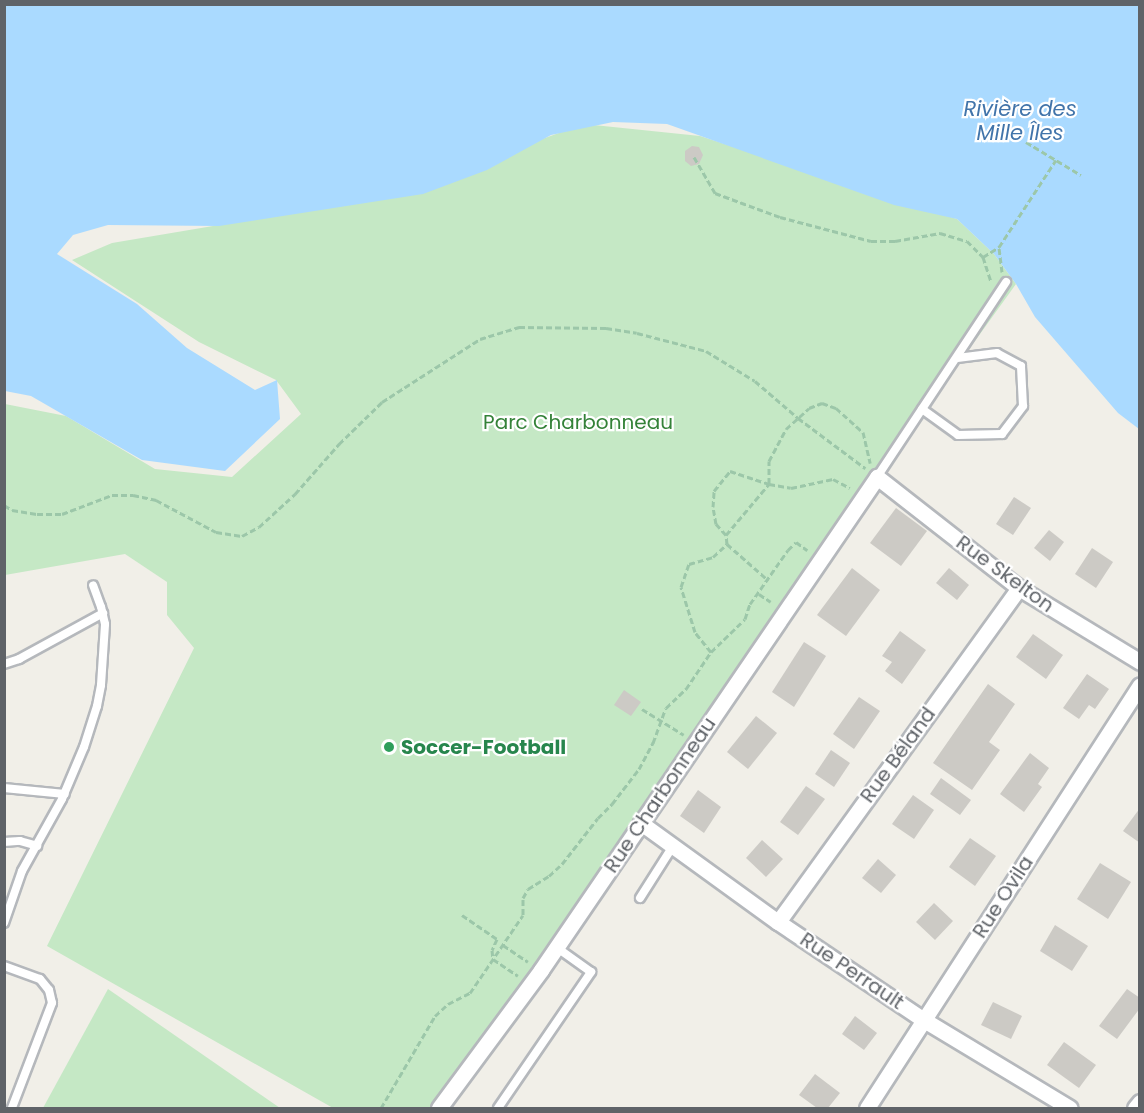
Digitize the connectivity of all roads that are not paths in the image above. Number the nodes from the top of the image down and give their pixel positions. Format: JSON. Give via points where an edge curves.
{"nodes":[{"id":1,"x":1006,"y":282,"type":"road end"},
{"id":2,"x":957,"y":358,"type":"junction"},
{"id":3,"x":922,"y":409,"type":"junction"},
{"id":4,"x":874,"y":475,"type":"junction"},
{"id":5,"x":93,"y":585,"type":"dead end"},
{"id":6,"x":1018,"y":588,"type":"junction"},
{"id":7,"x":103,"y":613,"type":"junction"},
{"id":8,"x":1140,"y":662,"type":"edge"},
{"id":9,"x":4,"y":664,"type":"edge"},
{"id":10,"x":1140,"y":685,"type":"edge"},
{"id":11,"x":4,"y":788,"type":"edge"},
{"id":12,"x":64,"y":794,"type":"junction"},
{"id":13,"x":641,"y":823,"type":"junction"},
{"id":14,"x":4,"y":842,"type":"edge"},
{"id":15,"x":37,"y":846,"type":"junction"},
{"id":16,"x":673,"y":846,"type":"junction"},
{"id":17,"x":9,"y":896,"type":"edge"},
{"id":18,"x":640,"y":898,"type":"dead end"},
{"id":19,"x":778,"y":922,"type":"junction"},
{"id":20,"x":4,"y":923,"type":"edge"},
{"id":21,"x":556,"y":947,"type":"junction"},
{"id":22,"x":4,"y":966,"type":"edge"},
{"id":23,"x":924,"y":1020,"type":"junction"},
{"id":24,"x":1140,"y":1102,"type":"edge"},
{"id":25,"x":12,"y":1108,"type":"edge"},
{"id":26,"x":439,"y":1108,"type":"edge"},
{"id":27,"x":498,"y":1108,"type":"edge"},
{"id":28,"x":867,"y":1108,"type":"edge"},
{"id":29,"x":1070,"y":1108,"type":"edge"},
{"id":30,"x":1135,"y":1108,"type":"edge"}],
"edges":[{"from":1,"to":2,"type":"lane"},
{"from":2,"to":3,"type":"lane"},
{"from":2,"to":3,"type":"lane","via":[[997,353],[1021,366],[1023,406],[1002,434],[958,435]]},
{"from":3,"to":4,"type":"lane"},
{"from":4,"to":6,"type":"street","name":"Rue Skelton"},
{"from":4,"to":13,"type":"street","name":"Rue Charbonneau"},
{"from":5,"to":7,"type":"lane"},
{"from":6,"to":8,"type":"street","name":"Rue Skelton"},
{"from":6,"to":19,"type":"street","name":"Rue Béland"},
{"from":7,"to":9,"type":"lane"},
{"from":7,"to":12,"type":"lane","via":[[99,699]]},
{"from":10,"to":23,"type":"street","name":"Rue Ovila"},
{"from":11,"to":12,"type":"lane"},
{"from":12,"to":15,"type":"lane"},
{"from":13,"to":16,"type":"street","name":"Rue Perrault"},
{"from":13,"to":21,"type":"street","name":"Rue Charbonneau"},
{"from":14,"to":15,"type":"lane"},
{"from":15,"to":17,"type":"lane"},
{"from":16,"to":18,"type":"lane"},
{"from":16,"to":19,"type":"street","name":"Rue Perrault"},
{"from":17,"to":20,"type":"lane"},
{"from":19,"to":23,"type":"street","name":"Rue Perrault"},
{"from":21,"to":26,"type":"street","name":"Rue Charbonneau"},
{"from":21,"to":27,"type":"lane","via":[[591,972]]},
{"from":22,"to":25,"type":"lane","via":[[40,979],[49,990],[52,1003]]},
{"from":23,"to":28,"type":"street","name":"Rue Ovila"},
{"from":23,"to":29,"type":"street","name":"Rue Perrault"},
{"from":24,"to":30,"type":"street"}]}
